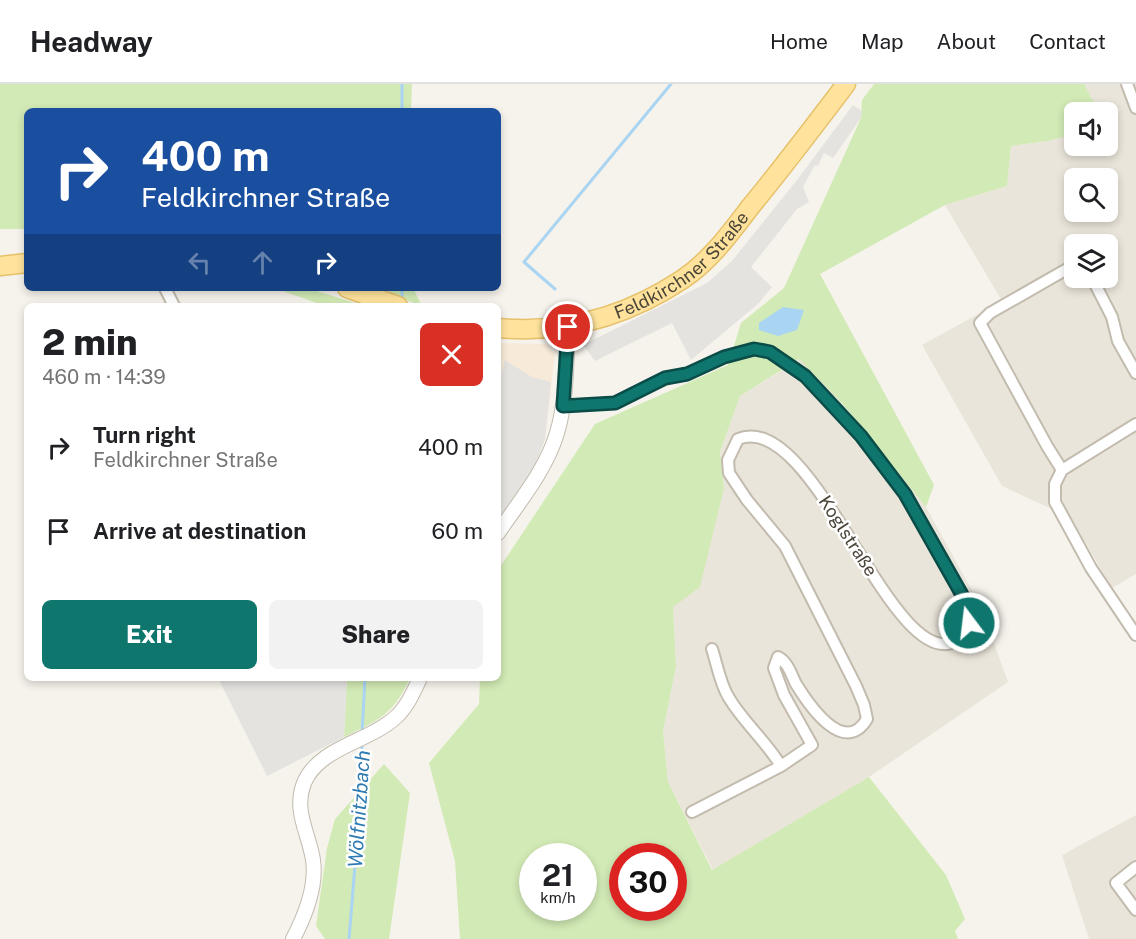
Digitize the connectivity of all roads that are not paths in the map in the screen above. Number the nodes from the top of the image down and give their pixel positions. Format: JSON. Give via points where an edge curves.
{"nodes":[{"id":1,"x":846,"y":84,"type":"edge"},
{"id":2,"x":1127,"y":84,"type":"edge"},
{"id":3,"x":1136,"y":108,"type":"edge"},
{"id":4,"x":24,"y":263,"type":"edge"},
{"id":5,"x":0,"y":266,"type":"edge"},
{"id":6,"x":1064,"y":271,"type":"edge"},
{"id":7,"x":1097,"y":288,"type":"edge"},
{"id":8,"x":356,"y":291,"type":"edge"},
{"id":9,"x":390,"y":303,"type":"edge"},
{"id":10,"x":568,"y":327,"type":"junction"},
{"id":11,"x":501,"y":328,"type":"edge"},
{"id":12,"x":1136,"y":373,"type":"edge"},
{"id":13,"x":563,"y":406,"type":"junction"},
{"id":14,"x":1136,"y":424,"type":"edge"},
{"id":15,"x":1062,"y":470,"type":"junction"},
{"id":16,"x":501,"y":528,"type":"edge"},
{"id":17,"x":1136,"y":635,"type":"edge"},
{"id":18,"x":712,"y":649,"type":"dead end"},
{"id":19,"x":418,"y":681,"type":"edge"},
{"id":20,"x":781,"y":766,"type":"junction"},
{"id":21,"x":692,"y":812,"type":"dead end"},
{"id":22,"x":1136,"y":867,"type":"edge"},
{"id":23,"x":1136,"y":910,"type":"edge"},
{"id":24,"x":292,"y":939,"type":"edge"}],
"edges":[{"from":1,"to":10,"type":"main road","name":"Feldkirchner Straße","via":[[718,248],[702,263],[683,279],[617,314]]},
{"from":2,"to":3,"type":"street"},
{"from":4,"to":5,"type":"main road"},
{"from":6,"to":15,"type":"street","via":[[990,313],[980,323]]},
{"from":7,"to":12,"type":"street","via":[[1112,316],[1118,341]]},
{"from":8,"to":9,"type":"main road"},
{"from":10,"to":11,"type":"main road","name":"Feldkirchner Straße"},
{"from":10,"to":13,"type":"street"},
{"from":13,"to":16,"type":"street","via":[[550,452]]},
{"from":13,"to":20,"type":"street","name":"Koglstraße","via":[[615,403],[665,378],[687,374],[724,357],[754,349],[770,352],[805,376],[861,436],[905,494],[969,610],[966,632],[950,644],[940,646],[928,641],[912,627],[868,568],[819,491],[777,446],[748,435],[738,439],[732,449],[729,473],[785,546],[856,686],[867,719],[861,730],[853,733],[834,728],[814,710],[784,660],[778,657],[774,668],[784,695],[812,745]]},
{"from":14,"to":15,"type":"street"},
{"from":15,"to":17,"type":"street","via":[[1055,484],[1055,502],[1091,568]]},
{"from":18,"to":20,"type":"street","via":[[727,696]]},
{"from":19,"to":24,"type":"street","via":[[399,715],[324,759],[311,770],[303,785],[299,803],[314,878]]},
{"from":20,"to":21,"type":"street","name":"Koglstraße"},
{"from":22,"to":23,"type":"street","via":[[1116,883]]}]}
